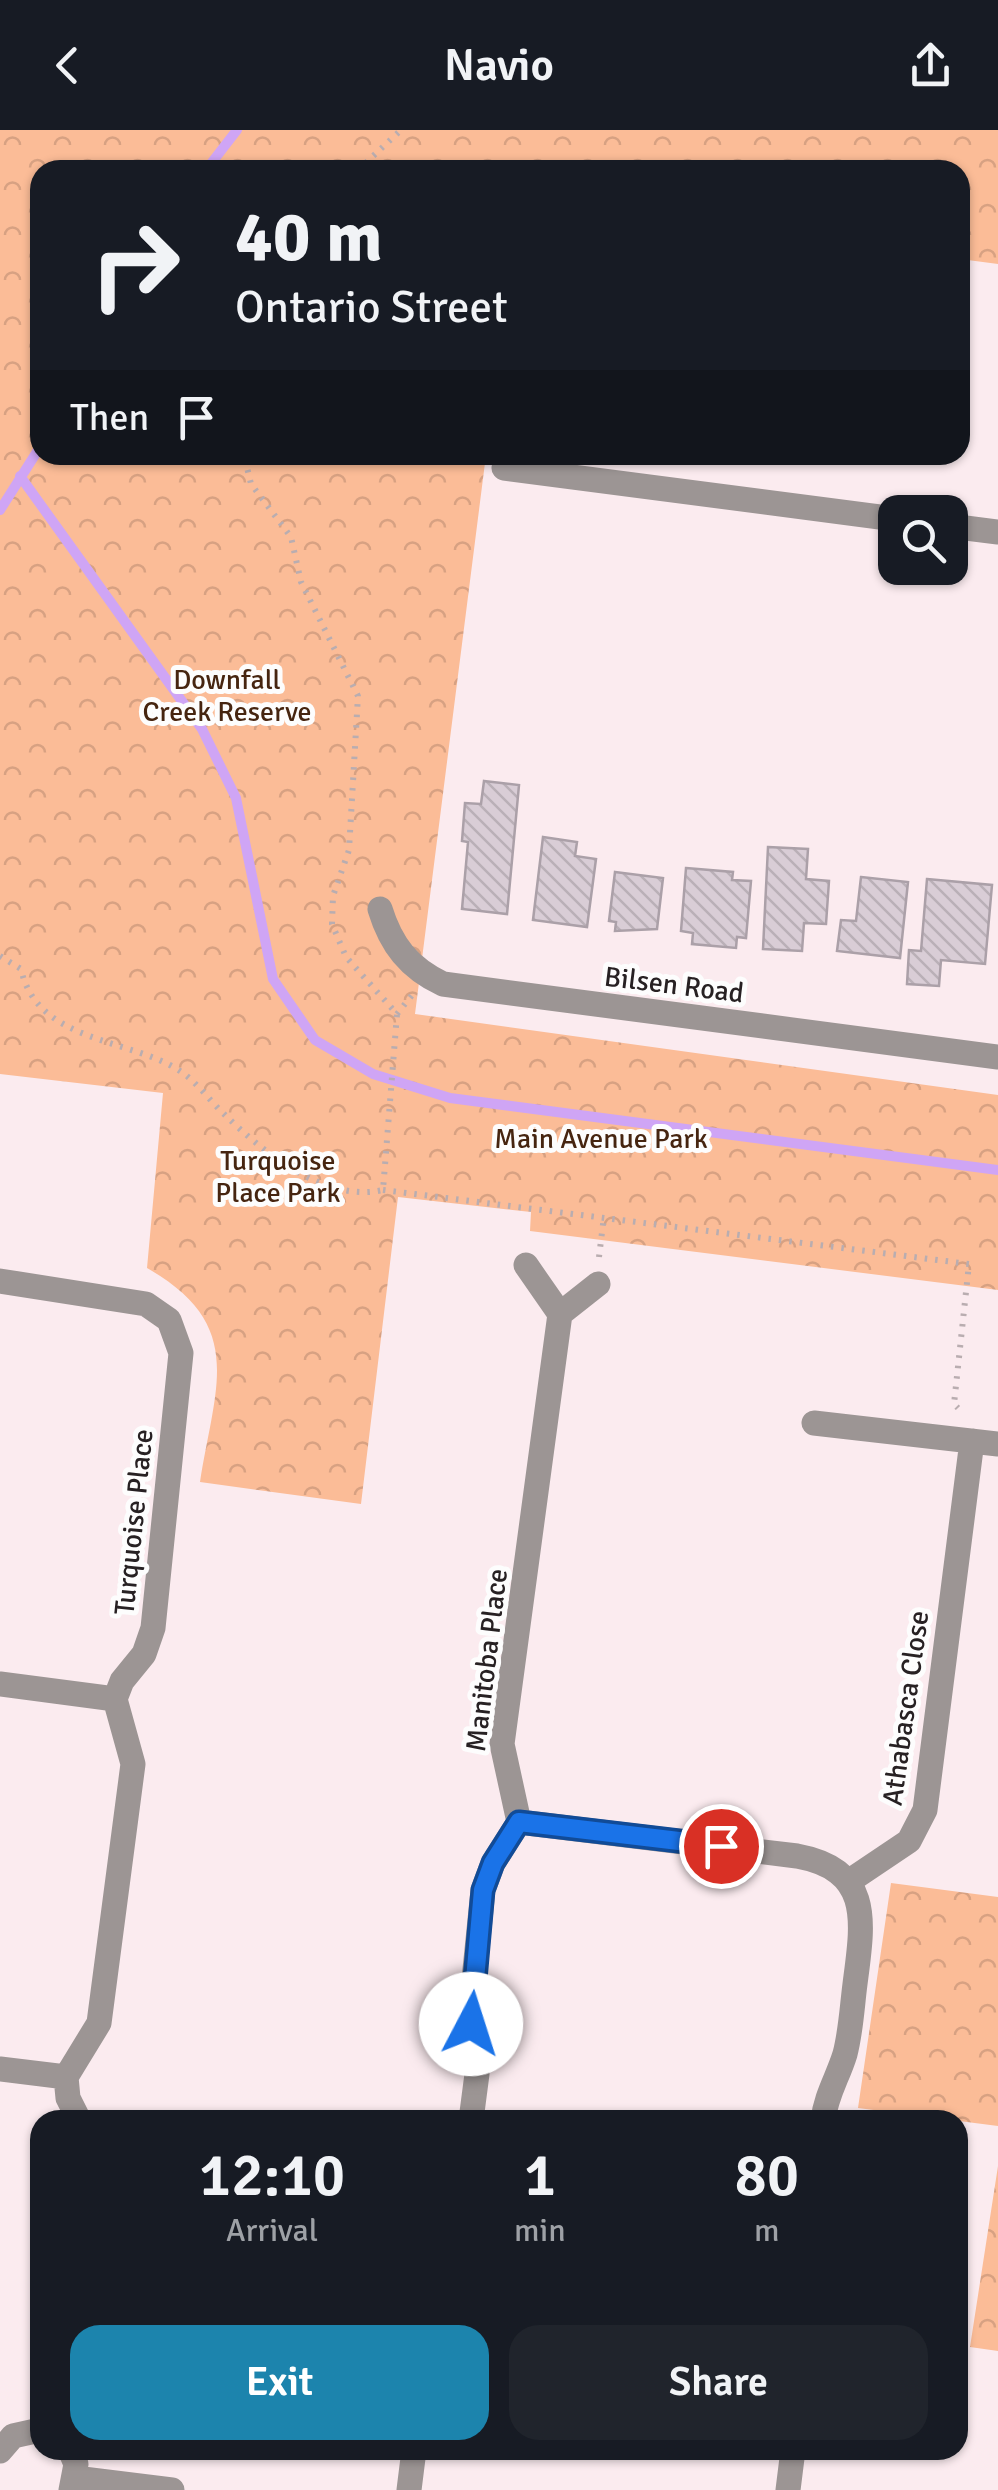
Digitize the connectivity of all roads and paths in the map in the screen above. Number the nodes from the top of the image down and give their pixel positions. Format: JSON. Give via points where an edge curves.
{"nodes":[{"id":1,"x":401,"y":130,"type":"edge"},
{"id":2,"x":369,"y":160,"type":"edge"},
{"id":3,"x":246,"y":465,"type":"edge"},
{"id":4,"x":504,"y":468,"type":"dead end"},
{"id":5,"x":878,"y":516,"type":"edge"},
{"id":6,"x":968,"y":528,"type":"edge"},
{"id":7,"x":998,"y":532,"type":"edge"},
{"id":8,"x":380,"y":909,"type":"dead end"},
{"id":9,"x":0,"y":956,"type":"edge"},
{"id":10,"x":998,"y":1057,"type":"edge"},
{"id":11,"x":383,"y":1190,"type":"junction"},
{"id":12,"x":604,"y":1216,"type":"junction"},
{"id":13,"x":526,"y":1266,"type":"dead end"},
{"id":14,"x":0,"y":1281,"type":"edge"},
{"id":15,"x":598,"y":1284,"type":"joint"},
{"id":16,"x":560,"y":1314,"type":"junction"},
{"id":17,"x":814,"y":1423,"type":"dead end"},
{"id":18,"x":972,"y":1442,"type":"junction"},
{"id":19,"x":998,"y":1444,"type":"edge"},
{"id":20,"x":0,"y":1684,"type":"edge"},
{"id":21,"x":114,"y":1699,"type":"junction"},
{"id":22,"x":519,"y":1822,"type":"junction"},
{"id":23,"x":848,"y":1882,"type":"junction"},
{"id":24,"x":0,"y":2069,"type":"edge"},
{"id":25,"x":66,"y":2076,"type":"junction"},
{"id":26,"x":74,"y":2110,"type":"edge"},
{"id":27,"x":472,"y":2110,"type":"edge"},
{"id":28,"x":824,"y":2110,"type":"edge"},
{"id":29,"x":30,"y":2432,"type":"edge"},
{"id":30,"x":0,"y":2451,"type":"edge"},
{"id":31,"x":412,"y":2460,"type":"edge"},
{"id":32,"x":792,"y":2460,"type":"edge"},
{"id":33,"x":73,"y":2484,"type":"edge"},
{"id":34,"x":172,"y":2490,"type":"edge"},
{"id":35,"x":408,"y":2490,"type":"edge"},
{"id":36,"x":788,"y":2490,"type":"edge"}],
"edges":[{"from":1,"to":2,"type":"path"},
{"from":3,"to":11,"type":"path","via":[[251,484],[292,537],[300,582],[358,696],[349,850],[333,896],[332,924],[346,956],[398,1014]]},
{"from":4,"to":5,"type":"street"},
{"from":6,"to":7,"type":"street"},
{"from":8,"to":10,"type":"street","name":"Bilsen Road","via":[[396,949],[443,984]]},
{"from":9,"to":11,"type":"path","via":[[21,969],[26,990],[78,1033],[180,1071],[284,1163],[324,1184],[362,1194]]},
{"from":11,"to":12,"type":"path"},
{"from":12,"to":15,"type":"path"},
{"from":12,"to":18,"type":"path","via":[[969,1264],[954,1404]]},
{"from":13,"to":16,"type":"street"},
{"from":14,"to":21,"type":"street","name":"Turquoise Place","via":[[146,1304],[169,1320],[181,1352],[153,1628]]},
{"from":15,"to":16,"type":"street"},
{"from":16,"to":22,"type":"street","name":"Manitoba Place","via":[[502,1744]]},
{"from":17,"to":18,"type":"street"},
{"from":18,"to":19,"type":"street"},
{"from":18,"to":23,"type":"street","name":"Athabasca Close","via":[[925,1810],[909,1841]]},
{"from":20,"to":21,"type":"street"},
{"from":21,"to":25,"type":"street","via":[[133,1756],[126,1817],[99,2022]]},
{"from":22,"to":23,"type":"street","via":[[816,1859]]},
{"from":22,"to":27,"type":"street","via":[[483,1890],[472,1999]]},
{"from":23,"to":28,"type":"street","via":[[862,1935],[847,2044]]},
{"from":24,"to":25,"type":"street"},
{"from":25,"to":26,"type":"street"},
{"from":29,"to":30,"type":"street","via":[[13,2436]]},
{"from":31,"to":35,"type":"street"},
{"from":32,"to":36,"type":"street"},
{"from":33,"to":34,"type":"street"}]}
